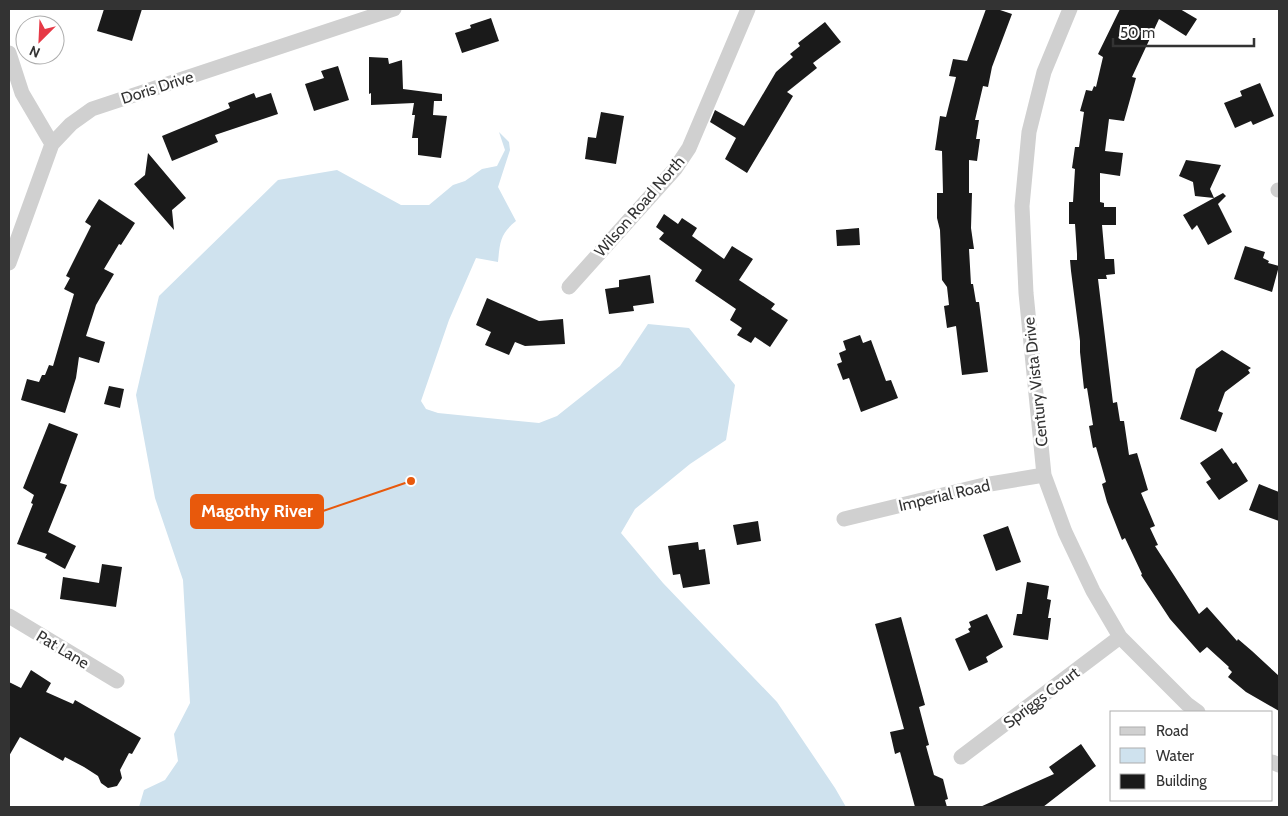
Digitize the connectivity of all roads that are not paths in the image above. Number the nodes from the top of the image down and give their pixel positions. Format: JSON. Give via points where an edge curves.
{"nodes":[{"id":1,"x":394,"y":9,"type":"edge"},
{"id":2,"x":748,"y":9,"type":"edge"},
{"id":3,"x":1070,"y":9,"type":"edge"},
{"id":4,"x":9,"y":53,"type":"edge"},
{"id":5,"x":52,"y":144,"type":"junction"},
{"id":6,"x":9,"y":263,"type":"edge"},
{"id":7,"x":569,"y":287,"type":"dead end"},
{"id":8,"x":1044,"y":475,"type":"junction"},
{"id":9,"x":844,"y":519,"type":"dead end"},
{"id":10,"x":9,"y":616,"type":"edge"},
{"id":11,"x":1120,"y":637,"type":"junction"},
{"id":12,"x":117,"y":681,"type":"dead end"},
{"id":13,"x":1197,"y":711,"type":"edge"},
{"id":14,"x":961,"y":757,"type":"dead end"}],
"edges":[{"from":1,"to":5,"type":"street","name":"Doris Drive","via":[[92,109],[71,124]]},
{"from":2,"to":7,"type":"street","name":"Wilson Road North","via":[[689,148],[675,169]]},
{"from":3,"to":8,"type":"street","name":"Century Vista Drive","via":[[1044,72],[1029,132],[1022,206],[1026,293]]},
{"from":4,"to":5,"type":"street","via":[[22,93]]},
{"from":5,"to":6,"type":"street","name":"Doris Drive"},
{"from":8,"to":9,"type":"street","name":"Imperial Road","via":[[984,485]]},
{"from":8,"to":11,"type":"street","name":"Century Vista Drive","via":[[1065,532],[1093,591]]},
{"from":10,"to":12,"type":"street","name":"Pat Lane"},
{"from":11,"to":13,"type":"street","name":"Century Vista Drive"},
{"from":11,"to":14,"type":"street","name":"Spriggs Court"}]}
